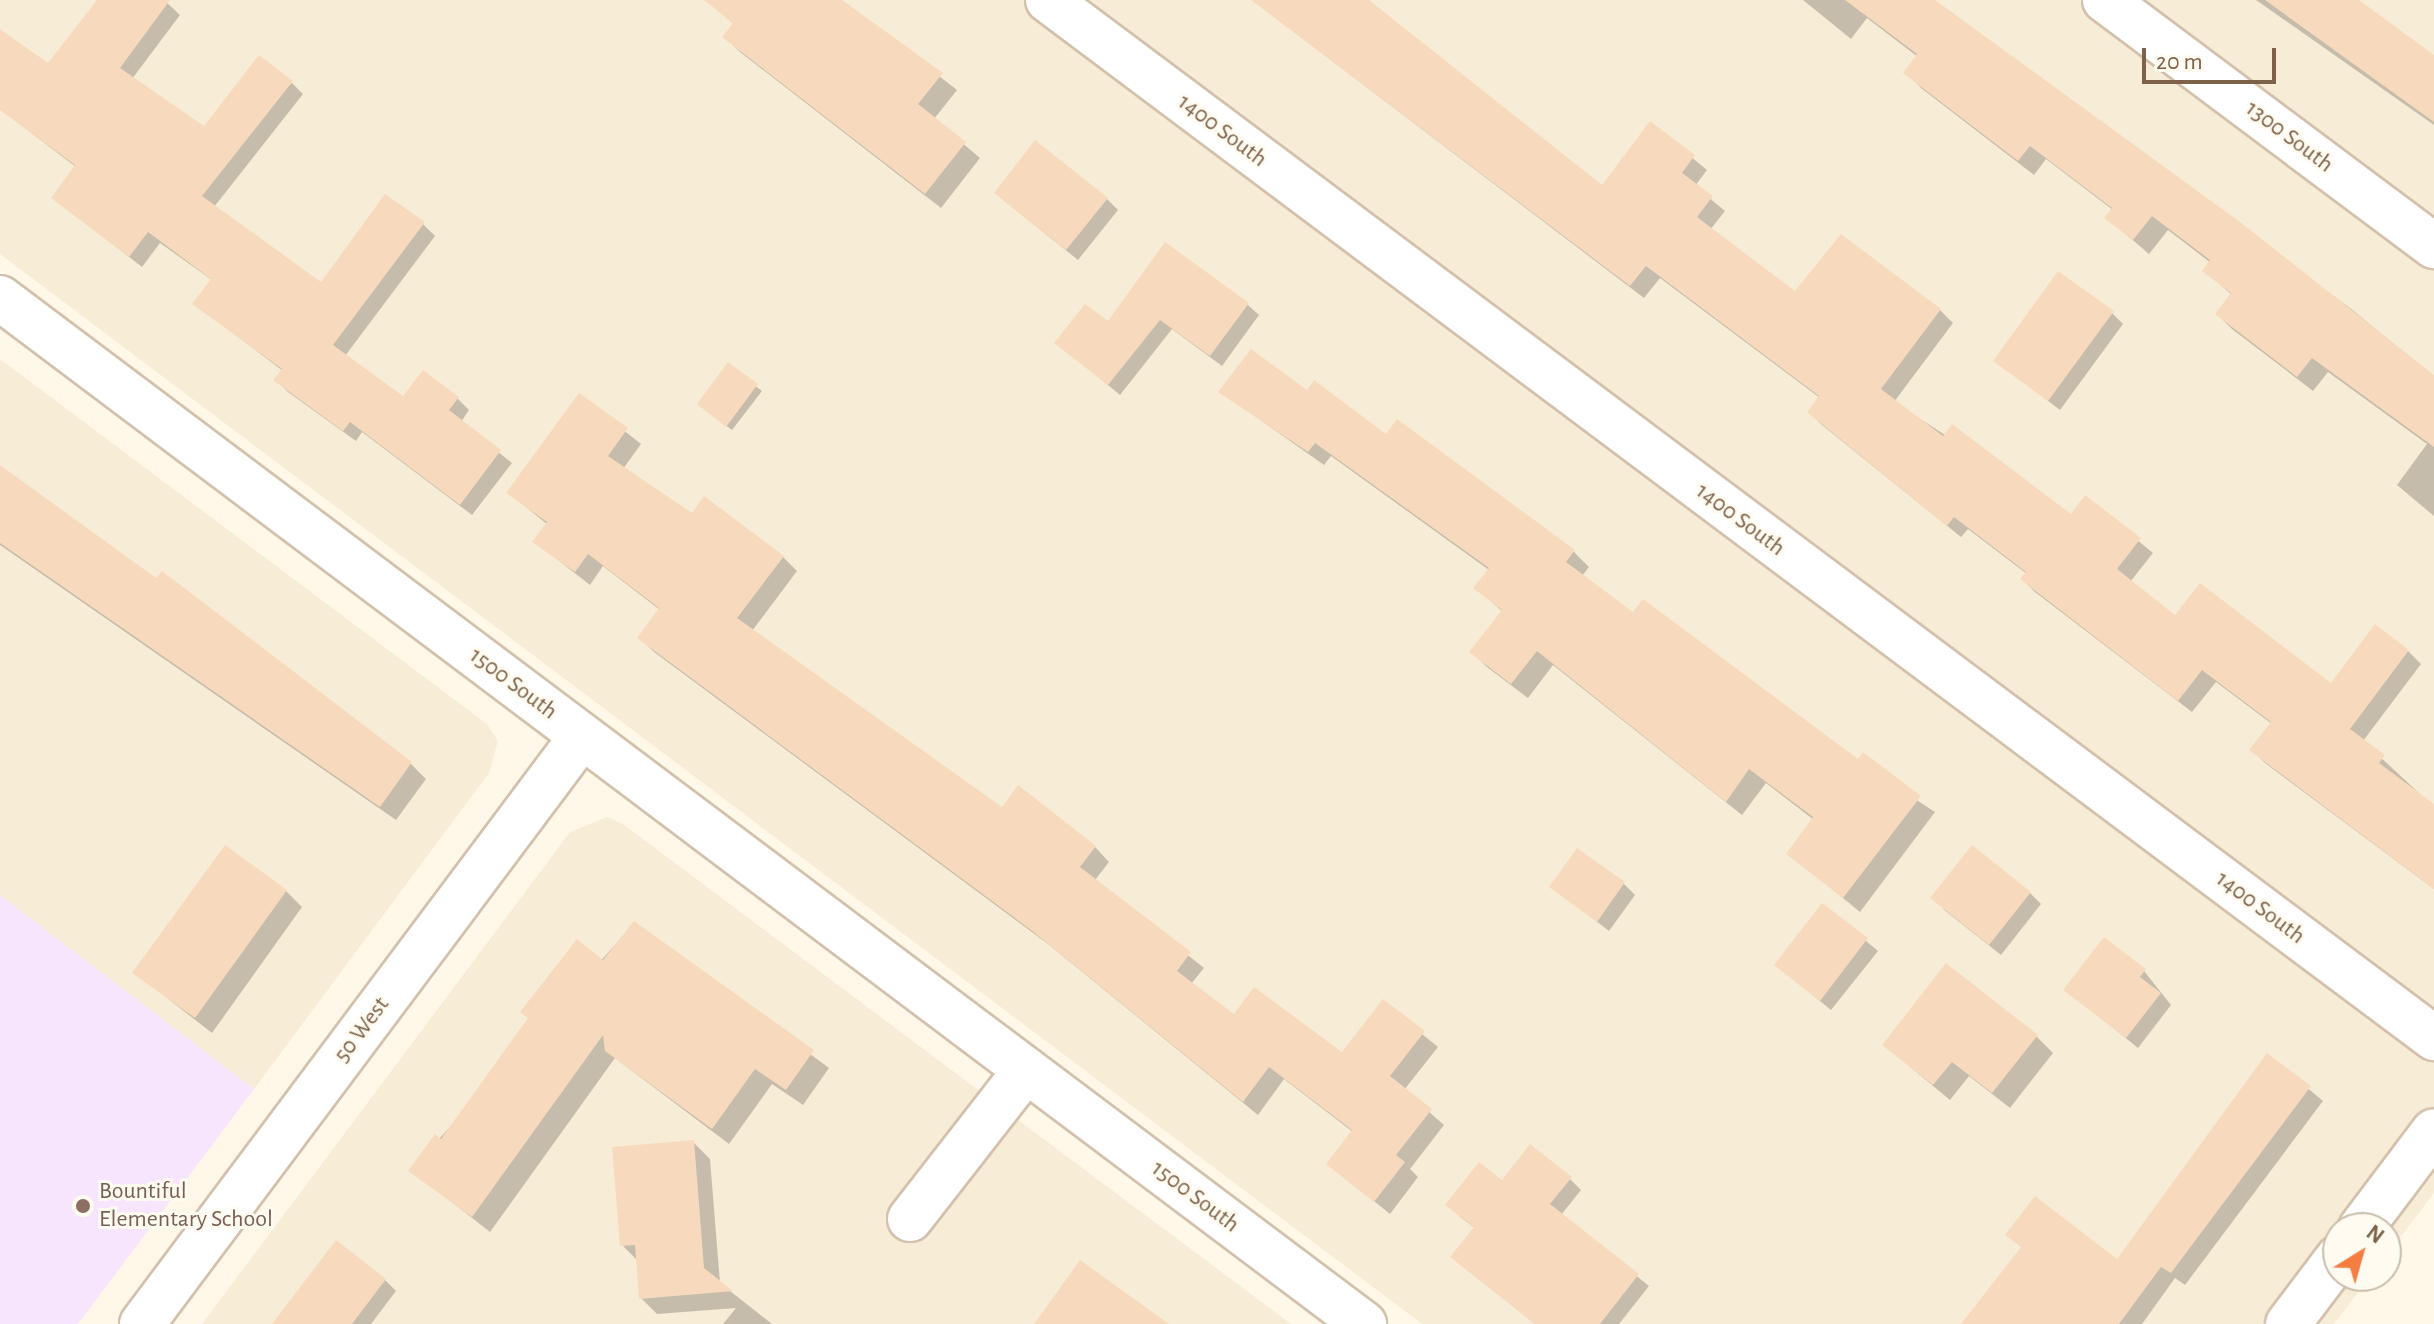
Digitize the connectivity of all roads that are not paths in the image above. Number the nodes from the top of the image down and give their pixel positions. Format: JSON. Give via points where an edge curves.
{"nodes":[{"id":1,"x":1048,"y":0,"type":"edge"},
{"id":2,"x":2105,"y":0,"type":"edge"},
{"id":3,"x":2434,"y":246,"type":"edge"},
{"id":4,"x":0,"y":298,"type":"edge"},
{"id":5,"x":582,"y":736,"type":"junction"},
{"id":6,"x":2434,"y":1038,"type":"edge"},
{"id":7,"x":1026,"y":1070,"type":"junction"},
{"id":8,"x":2434,"y":1131,"type":"edge"},
{"id":9,"x":2373,"y":1212,"type":"edge"},
{"id":10,"x":910,"y":1219,"type":"dead end"},
{"id":11,"x":2322,"y":1279,"type":"edge"},
{"id":12,"x":142,"y":1324,"type":"edge"},
{"id":13,"x":1364,"y":1324,"type":"edge"},
{"id":14,"x":2288,"y":1324,"type":"edge"}],
"edges":[{"from":1,"to":6,"type":"street","name":"1400 South"},
{"from":2,"to":3,"type":"street","name":"1300 South"},
{"from":4,"to":5,"type":"street","name":"1500 South"},
{"from":5,"to":7,"type":"street","name":"1500 South"},
{"from":5,"to":12,"type":"street","name":"50 West"},
{"from":7,"to":10,"type":"street"},
{"from":7,"to":13,"type":"street","name":"1500 South"},
{"from":8,"to":9,"type":"street"},
{"from":11,"to":14,"type":"street"}]}
